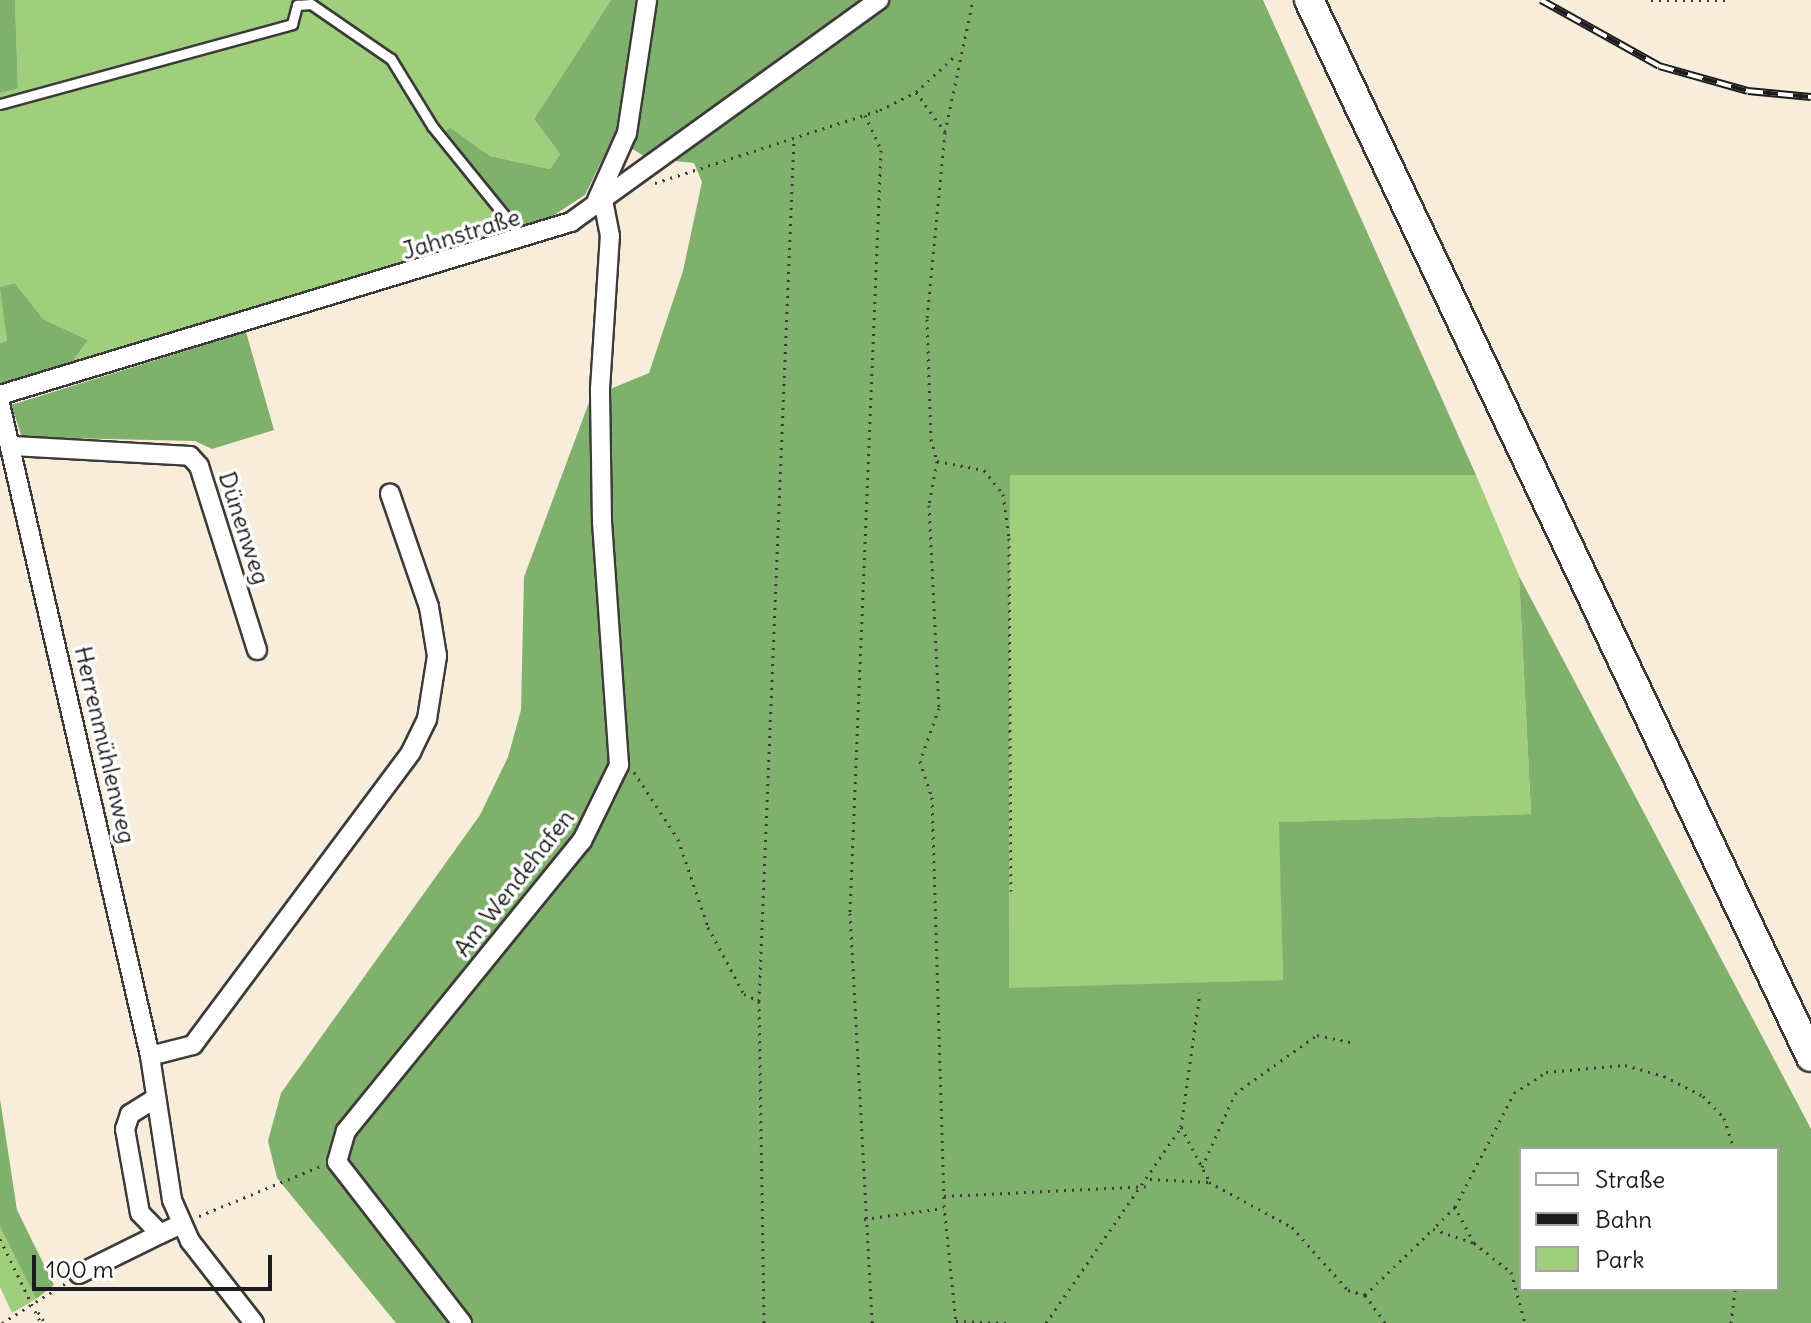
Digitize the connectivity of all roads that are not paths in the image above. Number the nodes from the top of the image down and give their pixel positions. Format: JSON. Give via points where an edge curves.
{"nodes":[{"id":1,"x":647,"y":0,"type":"edge"},
{"id":2,"x":879,"y":0,"type":"edge"},
{"id":3,"x":1309,"y":0,"type":"edge"},
{"id":4,"x":0,"y":104,"type":"edge"},
{"id":5,"x":598,"y":203,"type":"junction"},
{"id":6,"x":525,"y":241,"type":"junction"},
{"id":7,"x":0,"y":395,"type":"edge"},
{"id":8,"x":0,"y":404,"type":"edge"},
{"id":9,"x":13,"y":446,"type":"junction"},
{"id":10,"x":390,"y":494,"type":"dead end"},
{"id":11,"x":257,"y":650,"type":"dead end"},
{"id":12,"x":150,"y":1056,"type":"junction"},
{"id":13,"x":1811,"y":1057,"type":"edge"},
{"id":14,"x":156,"y":1098,"type":"junction"},
{"id":15,"x":181,"y":1224,"type":"junction"},
{"id":16,"x":160,"y":1234,"type":"junction"},
{"id":17,"x":79,"y":1274,"type":"road end"},
{"id":18,"x":254,"y":1323,"type":"edge"},
{"id":19,"x":462,"y":1323,"type":"edge"}],
"edges":[{"from":1,"to":5,"type":"street","via":[[627,133]]},
{"from":2,"to":5,"type":"street","name":"Jahnstraße"},
{"from":3,"to":13,"type":"main road"},
{"from":4,"to":6,"type":"lane","via":[[292,24],[297,5],[311,4],[391,59],[432,126]]},
{"from":5,"to":6,"type":"street","name":"Jahnstraße"},
{"from":5,"to":19,"type":"street","name":"Am Wendehafen","via":[[610,236],[600,389],[602,521],[619,756],[582,841],[346,1131],[337,1162]]},
{"from":6,"to":7,"type":"street","name":"Jahnstraße"},
{"from":8,"to":9,"type":"street","name":"Herrenmühlenweg"},
{"from":9,"to":11,"type":"street","name":"Dünenweg","via":[[190,456],[199,466]]},
{"from":9,"to":12,"type":"street","name":"Herrenmühlenweg"},
{"from":10,"to":12,"type":"street","via":[[429,607],[437,656],[427,719],[411,752],[193,1045]]},
{"from":12,"to":14,"type":"street","name":"Herrenmühlenweg"},
{"from":14,"to":15,"type":"street","name":"Herrenmühlenweg"},
{"from":14,"to":16,"type":"street","via":[[136,1108],[125,1129],[140,1213]]},
{"from":15,"to":16,"type":"street"},
{"from":15,"to":18,"type":"street","name":"Herrenmühlenweg"},
{"from":16,"to":17,"type":"street"}]}
